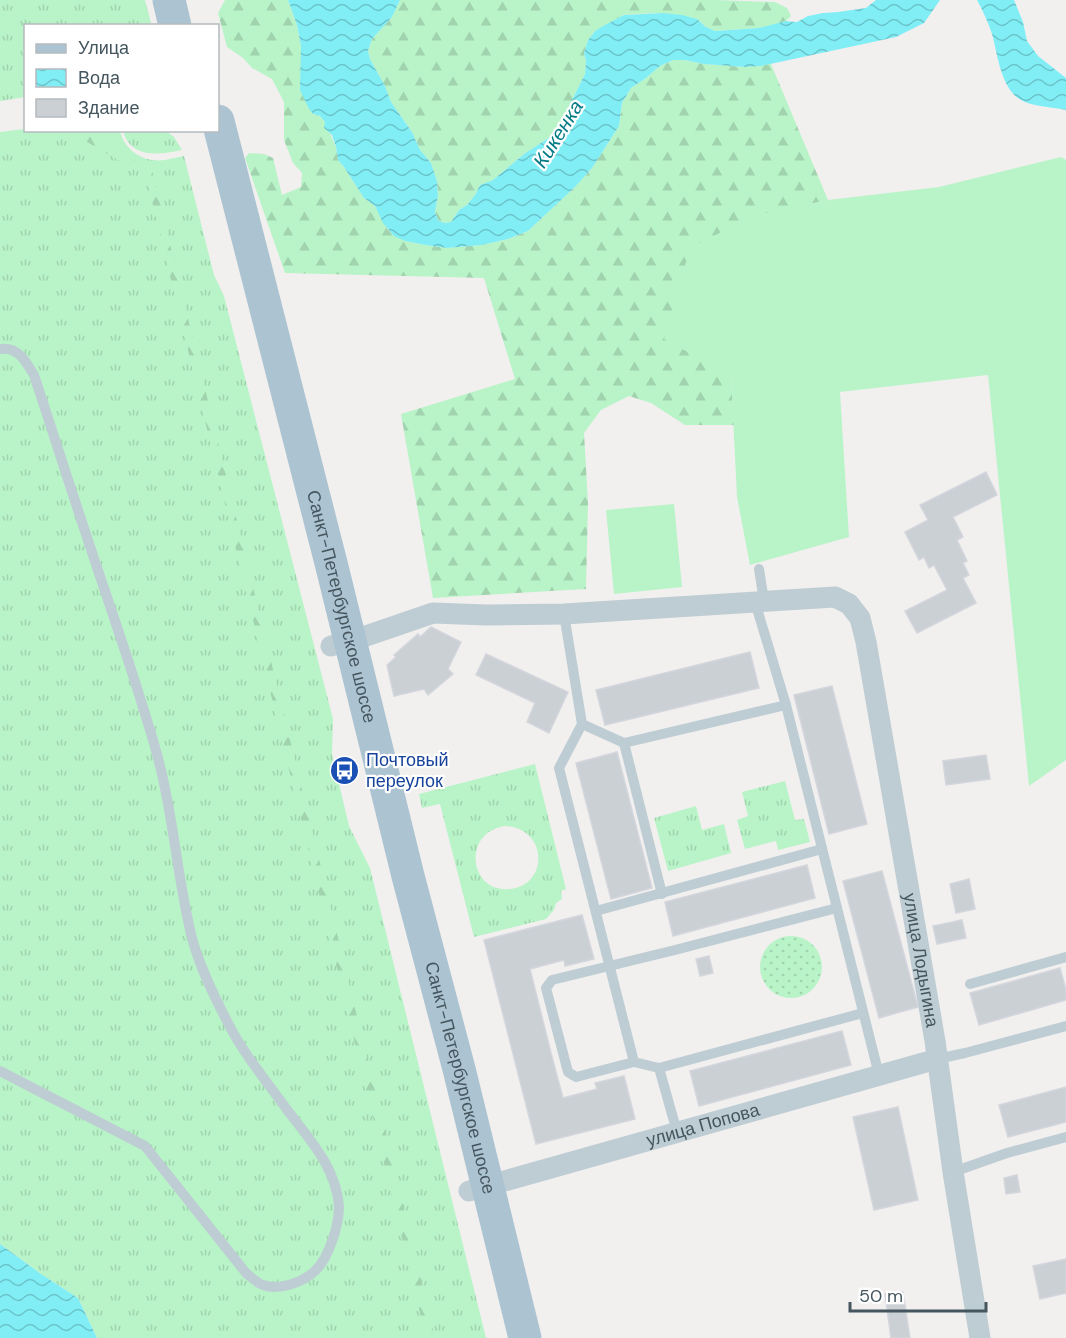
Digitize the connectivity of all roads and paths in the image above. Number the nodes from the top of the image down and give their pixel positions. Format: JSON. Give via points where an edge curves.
{"nodes":[{"id":1,"x":169,"y":0,"type":"edge"},
{"id":2,"x":188,"y":0,"type":"edge"},
{"id":3,"x":175,"y":24,"type":"edge"},
{"id":4,"x":194,"y":24,"type":"edge"},
{"id":5,"x":219,"y":125,"type":"edge"},
{"id":6,"x":202,"y":132,"type":"edge"},
{"id":7,"x":0,"y":349,"type":"edge"},
{"id":8,"x":759,"y":569,"type":"dead end"},
{"id":9,"x":759,"y":601,"type":"junction"},
{"id":10,"x":564,"y":614,"type":"junction"},
{"id":11,"x":341,"y":643,"type":"junction"},
{"id":12,"x":786,"y":705,"type":"junction"},
{"id":13,"x":582,"y":724,"type":"junction"},
{"id":14,"x":624,"y":743,"type":"junction"},
{"id":15,"x":822,"y":849,"type":"junction"},
{"id":16,"x":663,"y":894,"type":"junction"},
{"id":17,"x":837,"y":908,"type":"junction"},
{"id":18,"x":596,"y":911,"type":"junction"},
{"id":19,"x":1066,"y":957,"type":"edge"},
{"id":20,"x":609,"y":966,"type":"junction"},
{"id":21,"x":970,"y":984,"type":"dead end"},
{"id":22,"x":863,"y":1013,"type":"junction"},
{"id":23,"x":1066,"y":1026,"type":"edge"},
{"id":24,"x":937,"y":1059,"type":"junction"},
{"id":25,"x":634,"y":1062,"type":"junction"},
{"id":26,"x":658,"y":1068,"type":"junction"},
{"id":27,"x":0,"y":1071,"type":"edge"},
{"id":28,"x":879,"y":1075,"type":"junction"},
{"id":29,"x":676,"y":1132,"type":"junction"},
{"id":30,"x":1066,"y":1137,"type":"edge"},
{"id":31,"x":952,"y":1172,"type":"junction"},
{"id":32,"x":478,"y":1188,"type":"junction"},
{"id":33,"x":506,"y":1338,"type":"edge"},
{"id":34,"x":525,"y":1338,"type":"edge"},
{"id":35,"x":980,"y":1338,"type":"edge"}],
"edges":[{"from":1,"to":3,"type":"main road"},
{"from":2,"to":4,"type":"main road"},
{"from":5,"to":11,"type":"main road","name":"Санкт-Петербургское шоссе"},
{"from":6,"to":11,"type":"main road","name":"Санкт-Петербургское шоссе"},
{"from":7,"to":27,"type":"lane","via":[[22,356],[34,375],[135,681],[165,783],[193,942],[208,982],[254,1066],[323,1157],[334,1182],[339,1207],[327,1253],[316,1270],[299,1281],[282,1287],[262,1285],[246,1273],[146,1146]]},
{"from":8,"to":9,"type":"lane"},
{"from":9,"to":10,"type":"street"},
{"from":9,"to":12,"type":"lane"},
{"from":9,"to":24,"type":"street","name":"улица Лодыгина","via":[[835,597],[849,604],[860,618]]},
{"from":10,"to":11,"type":"street","via":[[433,613]]},
{"from":10,"to":13,"type":"lane"},
{"from":11,"to":32,"type":"main road","name":"Санкт-Петербургское шоссе","via":[[358,756]]},
{"from":12,"to":14,"type":"lane"},
{"from":12,"to":15,"type":"lane"},
{"from":13,"to":14,"type":"lane"},
{"from":13,"to":18,"type":"lane","via":[[558,768]]},
{"from":14,"to":16,"type":"lane"},
{"from":15,"to":16,"type":"lane"},
{"from":15,"to":17,"type":"lane"},
{"from":16,"to":18,"type":"lane"},
{"from":17,"to":20,"type":"lane"},
{"from":17,"to":22,"type":"lane"},
{"from":18,"to":20,"type":"lane"},
{"from":19,"to":21,"type":"lane"},
{"from":20,"to":25,"type":"lane"},
{"from":20,"to":25,"type":"lane","via":[[552,980],[546,988],[568,1072],[576,1077]]},
{"from":22,"to":26,"type":"lane"},
{"from":22,"to":28,"type":"lane"},
{"from":23,"to":24,"type":"lane"},
{"from":24,"to":28,"type":"street","name":"улица Попова"},
{"from":24,"to":31,"type":"street","name":"улица Лодыгина"},
{"from":25,"to":26,"type":"lane"},
{"from":26,"to":29,"type":"lane"},
{"from":28,"to":29,"type":"street","name":"улица Попова"},
{"from":29,"to":32,"type":"street","name":"улица Попова"},
{"from":30,"to":31,"type":"lane"},
{"from":31,"to":35,"type":"street","name":"улица Лодыгина"},
{"from":32,"to":33,"type":"main road","name":"Санкт-Петербургское шоссе"},
{"from":32,"to":34,"type":"main road","name":"Санкт-Петербургское шоссе"}]}
